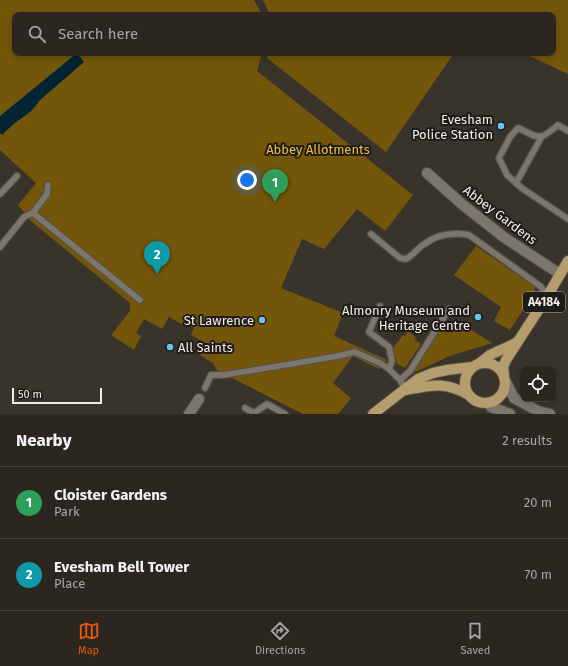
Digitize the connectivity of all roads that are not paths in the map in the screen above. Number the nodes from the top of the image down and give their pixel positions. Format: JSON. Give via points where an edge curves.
{"nodes":[{"id":1,"x":568,"y":131,"type":"edge"},
{"id":2,"x":542,"y":136,"type":"junction"},
{"id":3,"x":427,"y":173,"type":"dead end"},
{"id":4,"x":16,"y":176,"type":"dead end"},
{"id":5,"x":516,"y":183,"type":"junction"},
{"id":6,"x":48,"y":185,"type":"dead end"},
{"id":7,"x":0,"y":194,"type":"edge"},
{"id":8,"x":33,"y":214,"type":"junction"},
{"id":9,"x":567,"y":217,"type":"edge"},
{"id":10,"x":370,"y":234,"type":"dead end"},
{"id":11,"x":0,"y":247,"type":"edge"},
{"id":12,"x":568,"y":261,"type":"edge"},
{"id":13,"x":560,"y":274,"type":"junction"},
{"id":14,"x":548,"y":295,"type":"junction"},
{"id":15,"x":140,"y":300,"type":"dead end"},
{"id":16,"x":380,"y":306,"type":"dead end"},
{"id":17,"x":449,"y":309,"type":"dead end"},
{"id":18,"x":518,"y":342,"type":"junction"},
{"id":19,"x":476,"y":365,"type":"junction"},
{"id":20,"x":388,"y":369,"type":"junction"},
{"id":21,"x":505,"y":378,"type":"junction"},
{"id":22,"x":400,"y":380,"type":"junction"},
{"id":23,"x":205,"y":388,"type":"dead end"},
{"id":24,"x":406,"y":390,"type":"junction"},
{"id":25,"x":469,"y":395,"type":"junction"},
{"id":26,"x":199,"y":399,"type":"dead end"},
{"id":27,"x":490,"y":403,"type":"junction"},
{"id":28,"x":244,"y":408,"type":"dead end"},
{"id":29,"x":189,"y":414,"type":"edge"},
{"id":30,"x":284,"y":414,"type":"edge"},
{"id":31,"x":373,"y":414,"type":"edge"},
{"id":32,"x":510,"y":414,"type":"edge"},
{"id":33,"x":550,"y":414,"type":"edge"}],
"edges":[{"from":1,"to":2,"type":"lane","via":[[558,125]]},
{"from":2,"to":5,"type":"lane"},
{"from":2,"to":5,"type":"lane","via":[[535,137],[518,128],[510,136],[499,158],[507,175]]},
{"from":3,"to":13,"type":"street","name":"Abbey Gardens","via":[[505,238]]},
{"from":4,"to":7,"type":"lane"},
{"from":5,"to":9,"type":"lane"},
{"from":6,"to":8,"type":"lane","via":[[48,194]]},
{"from":8,"to":11,"type":"lane","via":[[24,217]]},
{"from":8,"to":15,"type":"lane"},
{"from":10,"to":14,"type":"lane","via":[[406,260],[425,243],[440,236],[458,233],[469,235],[540,286]]},
{"from":12,"to":13,"type":"main road","number":"A4184"},
{"from":13,"to":14,"type":"main road","number":"A4184"},
{"from":14,"to":18,"type":"main road","number":"A4184"},
{"from":16,"to":20,"type":"lane","via":[[369,332],[390,347],[392,361]]},
{"from":17,"to":22,"type":"lane","via":[[410,371]]},
{"from":18,"to":19,"type":"main road","via":[[490,355]]},
{"from":18,"to":21,"type":"main road","number":"A4184","via":[[503,367]]},
{"from":19,"to":21,"type":"main road","via":[[496,366]]},
{"from":19,"to":24,"type":"main road","via":[[433,373],[418,379]]},
{"from":19,"to":25,"type":"main road","via":[[467,375],[465,388]]},
{"from":20,"to":22,"type":"lane"},
{"from":20,"to":23,"type":"lane","via":[[355,352],[211,375]]},
{"from":21,"to":27,"type":"main road","number":"A4184","via":[[503,393]]},
{"from":21,"to":33,"type":"street","via":[[514,398],[538,411]]},
{"from":22,"to":24,"type":"lane"},
{"from":24,"to":25,"type":"main road","via":[[439,384],[458,388]]},
{"from":24,"to":31,"type":"main road"},
{"from":25,"to":27,"type":"main road","via":[[476,401]]},
{"from":26,"to":29,"type":"street"},
{"from":27,"to":32,"type":"street","via":[[491,407]]},
{"from":28,"to":30,"type":"lane","via":[[254,413],[267,404]]}]}
